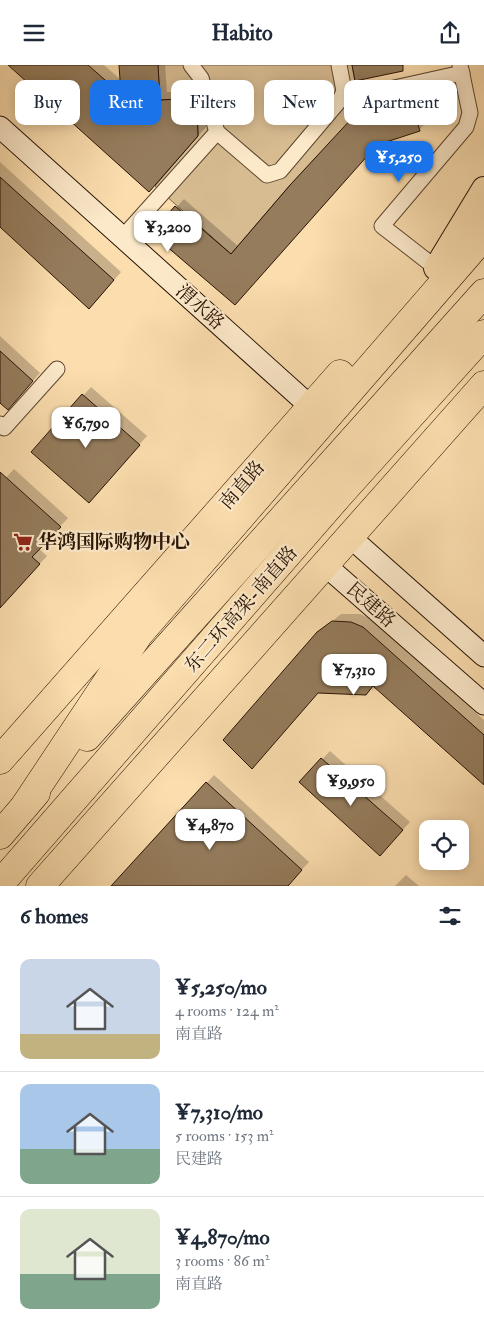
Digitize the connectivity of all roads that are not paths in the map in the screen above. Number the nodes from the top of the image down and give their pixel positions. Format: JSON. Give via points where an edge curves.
{"nodes":[{"id":1,"x":191,"y":65,"type":"edge"},
{"id":2,"x":339,"y":65,"type":"edge"},
{"id":3,"x":461,"y":69,"type":"edge"},
{"id":4,"x":340,"y":100,"type":"junction"},
{"id":5,"x":0,"y":127,"type":"edge"},
{"id":6,"x":217,"y":132,"type":"junction"},
{"id":7,"x":484,"y":189,"type":"edge"},
{"id":8,"x":484,"y":209,"type":"edge"},
{"id":9,"x":484,"y":236,"type":"edge"},
{"id":10,"x":123,"y":237,"type":"junction"},
{"id":11,"x":436,"y":267,"type":"junction"},
{"id":12,"x":484,"y":293,"type":"edge"},
{"id":13,"x":484,"y":334,"type":"edge"},
{"id":14,"x":484,"y":361,"type":"edge"},
{"id":15,"x":57,"y":369,"type":"dead end"},
{"id":16,"x":484,"y":385,"type":"edge"},
{"id":17,"x":311,"y":407,"type":"junction"},
{"id":18,"x":0,"y":424,"type":"edge"},
{"id":19,"x":350,"y":537,"type":"junction"},
{"id":20,"x":325,"y":565,"type":"junction"},
{"id":21,"x":484,"y":656,"type":"edge"},
{"id":22,"x":484,"y":704,"type":"edge"},
{"id":23,"x":0,"y":760,"type":"edge"},
{"id":24,"x":24,"y":807,"type":"junction"},
{"id":25,"x":53,"y":824,"type":"junction"},
{"id":26,"x":0,"y":835,"type":"edge"},
{"id":27,"x":0,"y":884,"type":"edge"},
{"id":28,"x":40,"y":886,"type":"edge"}],
"edges":[{"from":1,"to":6,"type":"street","via":[[201,78]]},
{"from":2,"to":4,"type":"street","via":[[344,91]]},
{"from":3,"to":4,"type":"street"},
{"from":3,"to":11,"type":"street","via":[[470,113],[466,127],[382,226]]},
{"from":4,"to":6,"type":"street","via":[[280,171],[267,175]]},
{"from":5,"to":10,"type":"street","name":"渭水路"},
{"from":6,"to":10,"type":"street"},
{"from":7,"to":11,"type":"main road"},
{"from":8,"to":11,"type":"highway","name":"南直路"},
{"from":9,"to":24,"type":"highway","via":[[139,634]]},
{"from":10,"to":17,"type":"street","name":"渭水路"},
{"from":11,"to":17,"type":"highway","name":"南直路"},
{"from":12,"to":24,"type":"highway","name":"东二环高架-南直路"},
{"from":13,"to":25,"type":"highway","name":"东二环高架-南直路"},
{"from":14,"to":25,"type":"highway","via":[[204,676]]},
{"from":15,"to":18,"type":"street","via":[[4,428]]},
{"from":16,"to":19,"type":"highway"},
{"from":17,"to":23,"type":"highway","name":"南直路"},
{"from":19,"to":20,"type":"highway"},
{"from":19,"to":21,"type":"street","name":"民建路"},
{"from":20,"to":22,"type":"street","name":"民建路"},
{"from":20,"to":28,"type":"highway"},
{"from":24,"to":26,"type":"highway","name":"东二环高架-南直路"},
{"from":25,"to":27,"type":"highway","name":"东二环高架-南直路"}]}
